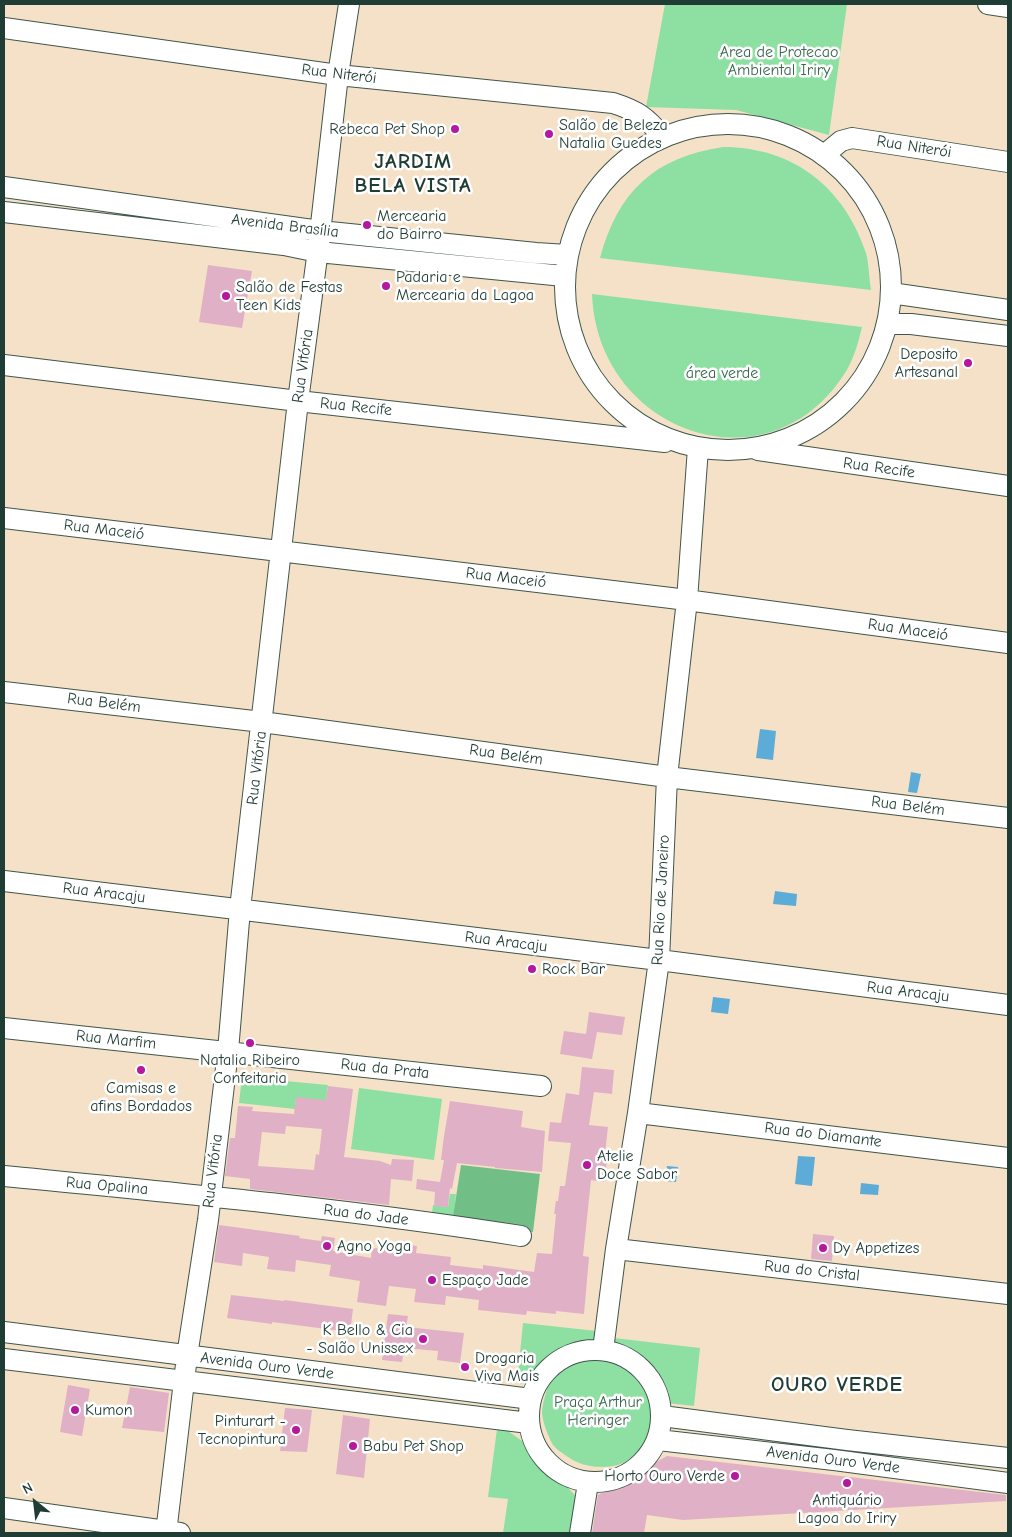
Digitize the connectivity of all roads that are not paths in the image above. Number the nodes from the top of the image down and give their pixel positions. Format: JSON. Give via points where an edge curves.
{"nodes":[{"id":1,"x":349,"y":4,"type":"edge"},
{"id":2,"x":988,"y":4,"type":"edge"},
{"id":3,"x":1008,"y":7,"type":"edge"},
{"id":4,"x":4,"y":28,"type":"edge"},
{"id":5,"x":338,"y":75,"type":"junction"},
{"id":6,"x":663,"y":137,"type":"junction"},
{"id":7,"x":824,"y":155,"type":"junction"},
{"id":8,"x":1008,"y":162,"type":"edge"},
{"id":9,"x":4,"y":187,"type":"edge"},
{"id":10,"x":4,"y":212,"type":"edge"},
{"id":11,"x":320,"y":232,"type":"junction"},
{"id":12,"x":318,"y":252,"type":"junction"},
{"id":13,"x":567,"y":255,"type":"junction"},
{"id":14,"x":564,"y":276,"type":"junction"},
{"id":15,"x":891,"y":293,"type":"junction"},
{"id":16,"x":1008,"y":310,"type":"edge"},
{"id":17,"x":887,"y":324,"type":"junction"},
{"id":18,"x":1008,"y":336,"type":"edge"},
{"id":19,"x":4,"y":365,"type":"edge"},
{"id":20,"x":298,"y":401,"type":"junction"},
{"id":21,"x":689,"y":446,"type":"junction"},
{"id":22,"x":749,"y":449,"type":"junction"},
{"id":23,"x":1008,"y":486,"type":"edge"},
{"id":24,"x":4,"y":518,"type":"edge"},
{"id":25,"x":281,"y":551,"type":"junction"},
{"id":26,"x":687,"y":600,"type":"junction"},
{"id":27,"x":1008,"y":643,"type":"edge"},
{"id":28,"x":4,"y":692,"type":"edge"},
{"id":29,"x":262,"y":722,"type":"junction"},
{"id":30,"x":668,"y":777,"type":"junction"},
{"id":31,"x":1008,"y":818,"type":"edge"},
{"id":32,"x":4,"y":881,"type":"edge"},
{"id":33,"x":240,"y":909,"type":"junction"},
{"id":34,"x":659,"y":960,"type":"junction"},
{"id":35,"x":1008,"y":1005,"type":"edge"},
{"id":36,"x":4,"y":1028,"type":"edge"},
{"id":37,"x":228,"y":1051,"type":"junction"},
{"id":38,"x":542,"y":1086,"type":"dead end"},
{"id":39,"x":638,"y":1113,"type":"junction"},
{"id":40,"x":1008,"y":1158,"type":"edge"},
{"id":41,"x":4,"y":1176,"type":"edge"},
{"id":42,"x":210,"y":1196,"type":"junction"},
{"id":43,"x":521,"y":1236,"type":"dead end"},
{"id":44,"x":616,"y":1249,"type":"junction"},
{"id":45,"x":1008,"y":1294,"type":"edge"},
{"id":46,"x":4,"y":1332,"type":"edge"},
{"id":47,"x":602,"y":1350,"type":"junction"},
{"id":48,"x":187,"y":1356,"type":"junction"},
{"id":49,"x":4,"y":1360,"type":"edge"},
{"id":50,"x":185,"y":1382,"type":"junction"},
{"id":51,"x":531,"y":1399,"type":"junction"},
{"id":52,"x":662,"y":1416,"type":"junction"},
{"id":53,"x":529,"y":1423,"type":"junction"},
{"id":54,"x":658,"y":1440,"type":"junction"},
{"id":55,"x":1008,"y":1458,"type":"edge"},
{"id":56,"x":1008,"y":1482,"type":"edge"},
{"id":57,"x":588,"y":1483,"type":"junction"},
{"id":58,"x":4,"y":1508,"type":"edge"},
{"id":59,"x":171,"y":1533,"type":"edge"},
{"id":60,"x":580,"y":1533,"type":"edge"}],
"edges":[{"from":1,"to":5,"type":"street","name":"Rua Vitória"},
{"from":2,"to":3,"type":"street"},
{"from":4,"to":5,"type":"street","name":"Rua Niterói"},
{"from":5,"to":6,"type":"street","name":"Rua Niterói","via":[[613,103],[632,109],[648,120]]},
{"from":5,"to":11,"type":"street","name":"Rua Vitória"},
{"from":6,"to":7,"type":"street","via":[[690,128],[720,124],[774,130]]},
{"from":6,"to":13,"type":"street","via":[[629,157],[600,184],[580,218]]},
{"from":7,"to":8,"type":"street","name":"Rua Niterói","via":[[841,141],[852,138]]},
{"from":7,"to":15,"type":"street","via":[[848,176],[867,201],[881,230],[889,261]]},
{"from":9,"to":11,"type":"street","name":"Avenida Brasília"},
{"from":10,"to":12,"type":"street","name":"Avenida Brasília","via":[[284,245]]},
{"from":11,"to":12,"type":"street","name":"Rua Vitória"},
{"from":11,"to":13,"type":"street","name":"Avenida Brasília"},
{"from":12,"to":14,"type":"street","name":"Avenida Brasília"},
{"from":12,"to":20,"type":"street","name":"Rua Vitória"},
{"from":13,"to":14,"type":"street"},
{"from":14,"to":21,"type":"street","via":[[569,331],[592,380],[630,419]]},
{"from":15,"to":16,"type":"street"},
{"from":15,"to":17,"type":"street"},
{"from":17,"to":18,"type":"street"},
{"from":17,"to":22,"type":"street","via":[[873,360],[851,393],[822,420],[787,439]]},
{"from":19,"to":20,"type":"street","name":"Rua Recife"},
{"from":20,"to":21,"type":"street","name":"Rua Recife"},
{"from":20,"to":25,"type":"street","name":"Rua Vitória"},
{"from":21,"to":22,"type":"street","name":"Rua Recife"},
{"from":21,"to":26,"type":"street","name":"Rua Rio de Janeiro"},
{"from":22,"to":23,"type":"street","name":"Rua Recife"},
{"from":24,"to":25,"type":"street","name":"Rua Maceió"},
{"from":25,"to":26,"type":"street","name":"Rua Maceió"},
{"from":25,"to":29,"type":"street","name":"Rua Vitória"},
{"from":26,"to":27,"type":"street","name":"Rua Maceió"},
{"from":26,"to":30,"type":"street","name":"Rua Rio de Janeiro"},
{"from":28,"to":29,"type":"street","name":"Rua Belém"},
{"from":29,"to":30,"type":"street","name":"Rua Belém"},
{"from":29,"to":33,"type":"street","name":"Rua Vitória"},
{"from":30,"to":31,"type":"street","name":"Rua Belém"},
{"from":30,"to":34,"type":"street","name":"Rua Rio de Janeiro"},
{"from":32,"to":33,"type":"street","name":"Rua Aracaju"},
{"from":33,"to":34,"type":"street","name":"Rua Aracaju"},
{"from":33,"to":37,"type":"street","name":"Rua Vitória"},
{"from":34,"to":35,"type":"street","name":"Rua Aracaju"},
{"from":34,"to":39,"type":"street","name":"Rua Rio de Janeiro"},
{"from":36,"to":37,"type":"street","name":"Rua Marfim"},
{"from":37,"to":38,"type":"street","name":"Rua da Prata"},
{"from":37,"to":42,"type":"street","name":"Rua Vitória"},
{"from":39,"to":40,"type":"street","name":"Rua do Diamante"},
{"from":39,"to":44,"type":"street","name":"Rua Rio de Janeiro"},
{"from":41,"to":42,"type":"street","name":"Rua Opalina"},
{"from":42,"to":43,"type":"street","name":"Rua do Jade"},
{"from":42,"to":48,"type":"street","name":"Rua Vitória"},
{"from":44,"to":45,"type":"street","name":"Rua do Cristal"},
{"from":44,"to":47,"type":"street","name":"Rua Rio de Janeiro"},
{"from":46,"to":48,"type":"street","name":"Avenida Ouro Verde"},
{"from":47,"to":51,"type":"street","via":[[584,1351],[550,1367],[538,1382]]},
{"from":47,"to":52,"type":"street","via":[[629,1359],[645,1372],[656,1389]]},
{"from":48,"to":50,"type":"street","name":"Rua Vitória"},
{"from":48,"to":51,"type":"street","name":"Avenida Ouro Verde"},
{"from":49,"to":50,"type":"street","name":"Avenida Ouro Verde"},
{"from":50,"to":53,"type":"street","name":"Avenida Ouro Verde"},
{"from":50,"to":59,"type":"street","name":"Rua Vitória"},
{"from":51,"to":53,"type":"street"},
{"from":52,"to":54,"type":"street"},
{"from":52,"to":55,"type":"street","name":"Avenida Ouro Verde"},
{"from":53,"to":57,"type":"street","via":[[533,1441],[554,1470],[570,1479]]},
{"from":54,"to":56,"type":"street","name":"Avenida Ouro Verde"},
{"from":54,"to":57,"type":"street","via":[[644,1462],[623,1477]]},
{"from":57,"to":60,"type":"street"},
{"from":58,"to":59,"type":"street"}]}
